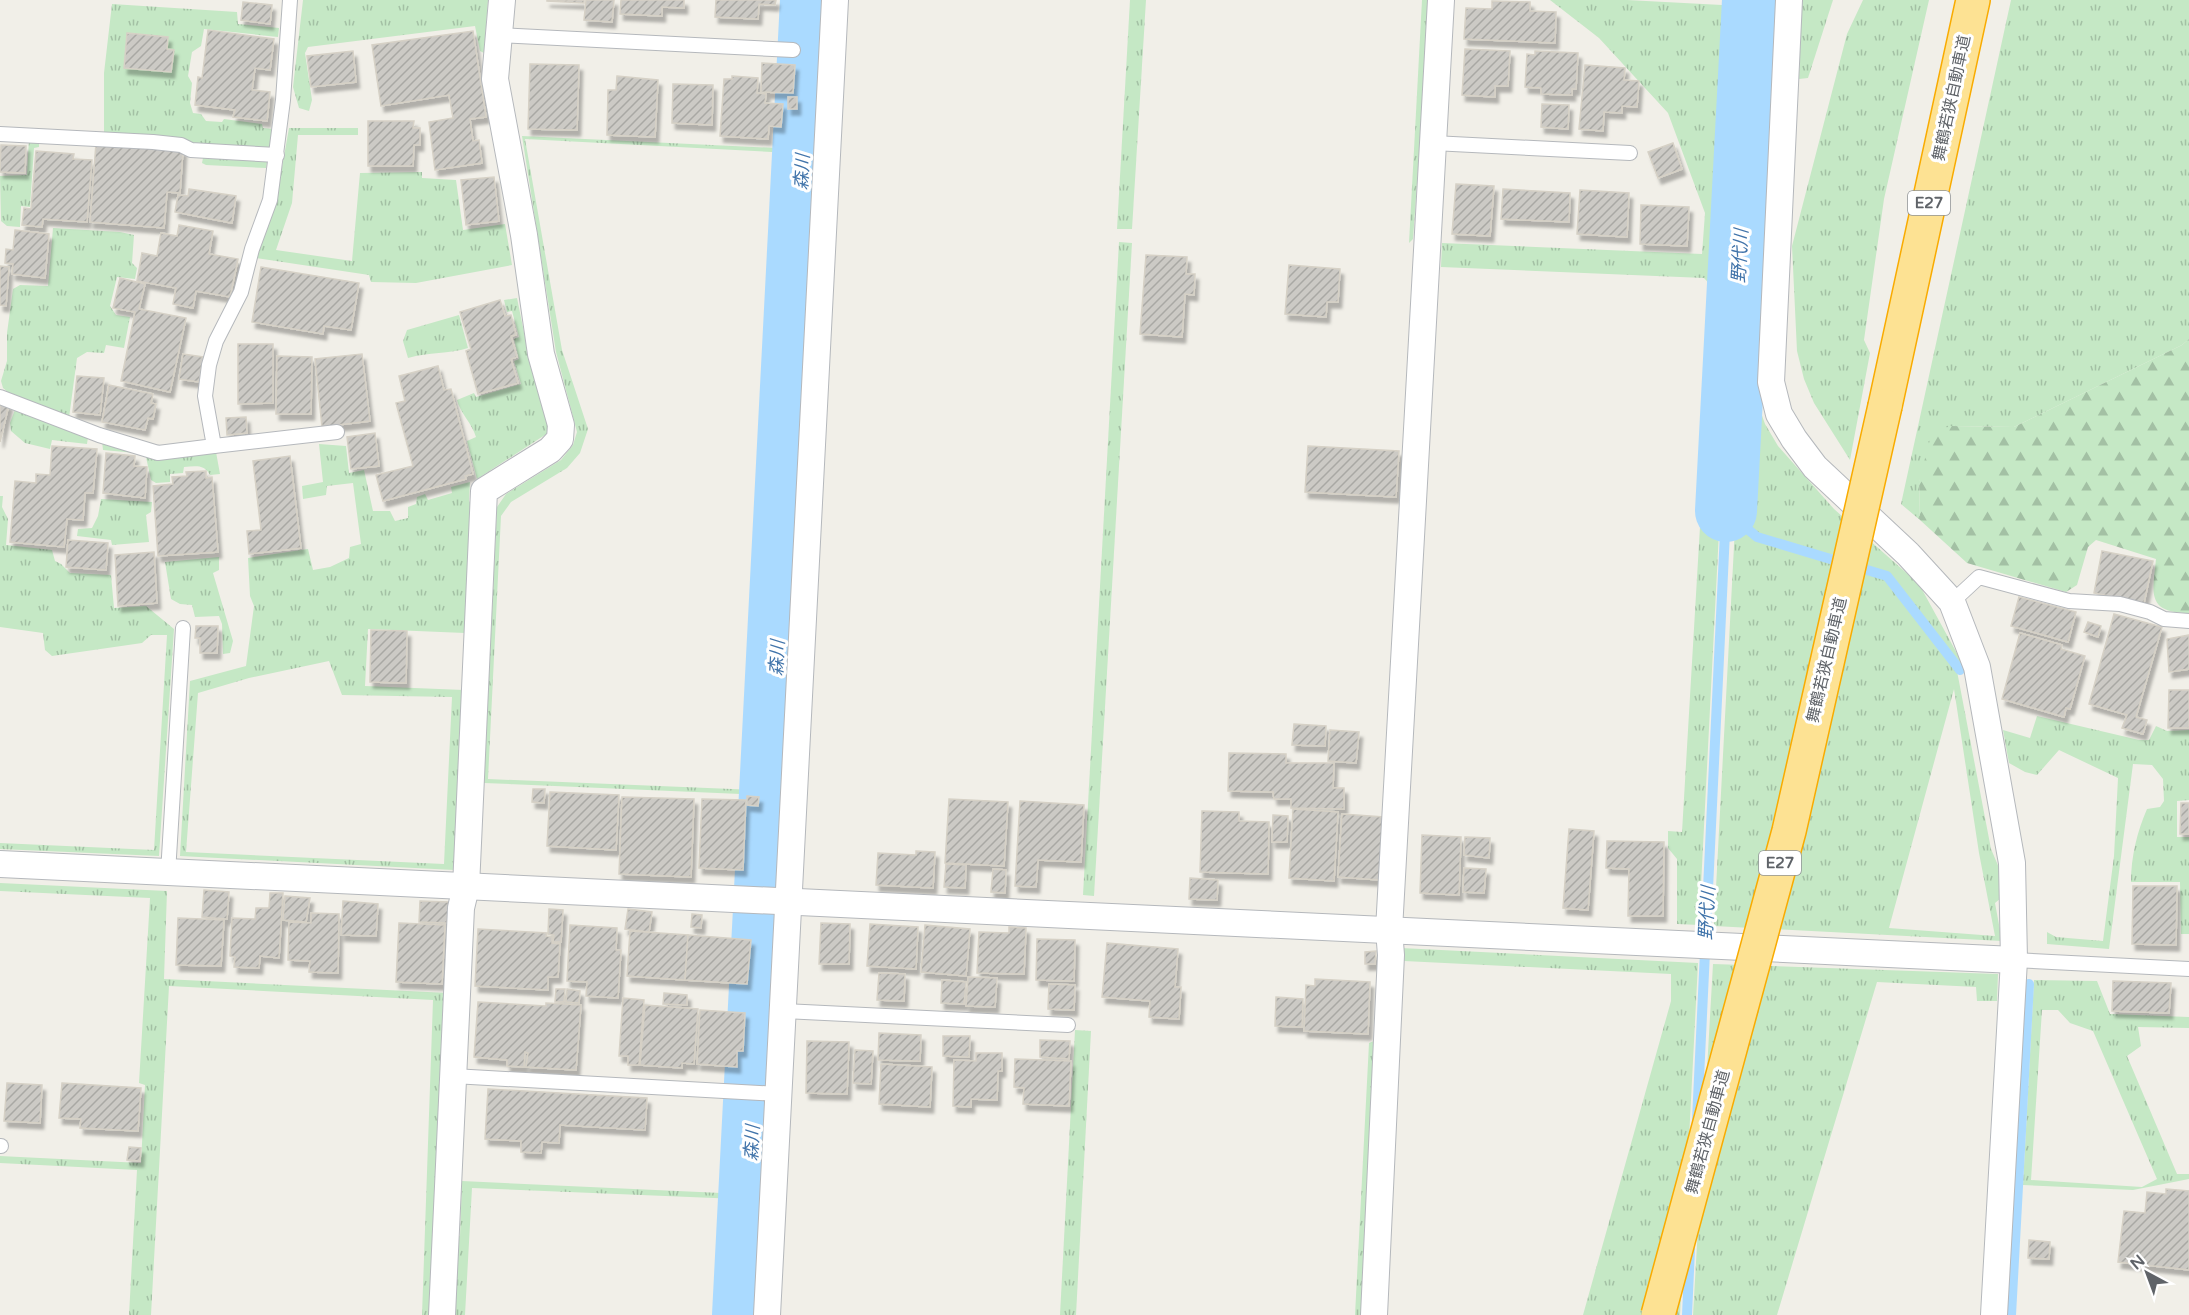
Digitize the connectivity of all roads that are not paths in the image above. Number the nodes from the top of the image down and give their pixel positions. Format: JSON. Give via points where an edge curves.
{"nodes":[{"id":1,"x":290,"y":0,"type":"edge"},
{"id":2,"x":502,"y":0,"type":"edge"},
{"id":3,"x":835,"y":0,"type":"edge"},
{"id":4,"x":1441,"y":0,"type":"edge"},
{"id":5,"x":1789,"y":0,"type":"edge"},
{"id":6,"x":1973,"y":0,"type":"edge"},
{"id":7,"x":498,"y":35,"type":"junction"},
{"id":8,"x":793,"y":51,"type":"dead end"},
{"id":9,"x":0,"y":134,"type":"edge"},
{"id":10,"x":1433,"y":143,"type":"junction"},
{"id":11,"x":1630,"y":153,"type":"dead end"},
{"id":12,"x":277,"y":155,"type":"junction"},
{"id":13,"x":0,"y":397,"type":"edge"},
{"id":14,"x":337,"y":432,"type":"dead end"},
{"id":15,"x":214,"y":446,"type":"junction"},
{"id":16,"x":1952,"y":602,"type":"junction"},
{"id":17,"x":2189,"y":621,"type":"edge"},
{"id":18,"x":183,"y":628,"type":"dead end"},
{"id":19,"x":0,"y":864,"type":"edge"},
{"id":20,"x":168,"y":873,"type":"junction"},
{"id":21,"x":466,"y":886,"type":"junction"},
{"id":22,"x":774,"y":900,"type":"junction"},
{"id":23,"x":1389,"y":930,"type":"junction"},
{"id":24,"x":2014,"y":960,"type":"junction"},
{"id":25,"x":2189,"y":969,"type":"edge"},
{"id":26,"x":784,"y":1011,"type":"junction"},
{"id":27,"x":1068,"y":1025,"type":"dead end"},
{"id":28,"x":453,"y":1076,"type":"junction"},
{"id":29,"x":773,"y":1094,"type":"junction"},
{"id":30,"x":442,"y":1315,"type":"edge"},
{"id":31,"x":767,"y":1315,"type":"edge"},
{"id":32,"x":1374,"y":1315,"type":"edge"},
{"id":33,"x":1658,"y":1315,"type":"edge"},
{"id":34,"x":1994,"y":1315,"type":"edge"}],
"edges":[{"from":1,"to":12,"type":"lane"},
{"from":2,"to":7,"type":"street"},
{"from":3,"to":22,"type":"street"},
{"from":4,"to":10,"type":"street"},
{"from":5,"to":16,"type":"street","via":[[1771,382],[1779,414],[1815,467],[1908,554]]},
{"from":6,"to":33,"type":"highway","name":"舞鶴若狭自動車道","number":"E27","bridge":true,"via":[[1789,831]]},
{"from":7,"to":8,"type":"lane"},
{"from":7,"to":21,"type":"street","via":[[495,79],[541,354],[561,425],[560,439],[550,450],[484,490]]},
{"from":9,"to":12,"type":"lane","via":[[153,142],[190,150]]},
{"from":10,"to":11,"type":"lane"},
{"from":10,"to":23,"type":"street"},
{"from":12,"to":15,"type":"lane","via":[[270,200],[241,291],[216,341],[209,365],[205,396]]},
{"from":13,"to":15,"type":"lane","via":[[158,453]]},
{"from":14,"to":15,"type":"lane"},
{"from":16,"to":17,"type":"lane","via":[[1979,577],[2069,601],[2120,604],[2164,619]]},
{"from":16,"to":24,"type":"street","via":[[1977,667],[2003,806],[2012,863]]},
{"from":18,"to":20,"type":"lane"},
{"from":19,"to":20,"type":"street"},
{"from":20,"to":21,"type":"street"},
{"from":21,"to":22,"type":"street"},
{"from":21,"to":28,"type":"street","via":[[461,908]]},
{"from":22,"to":23,"type":"street"},
{"from":22,"to":26,"type":"street"},
{"from":23,"to":24,"type":"street"},
{"from":23,"to":32,"type":"street","via":[[1391,967]]},
{"from":24,"to":25,"type":"lane"},
{"from":24,"to":34,"type":"street"},
{"from":26,"to":27,"type":"lane"},
{"from":26,"to":29,"type":"street"},
{"from":28,"to":29,"type":"lane"},
{"from":28,"to":30,"type":"street"},
{"from":29,"to":31,"type":"street"}]}
